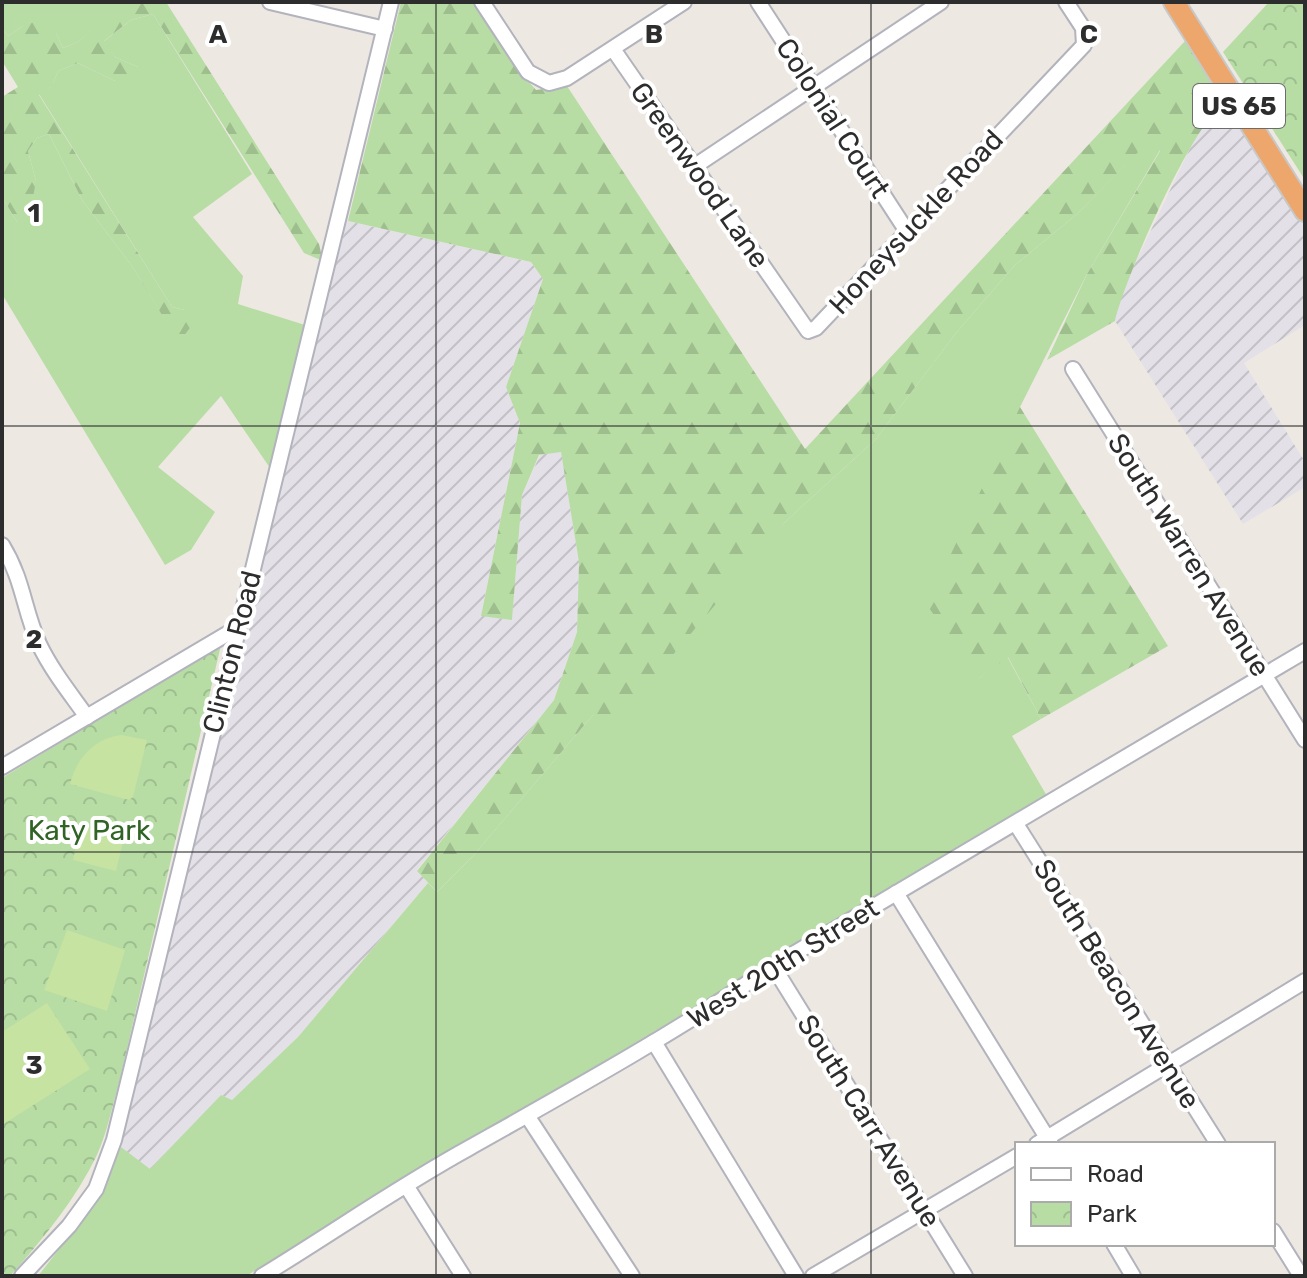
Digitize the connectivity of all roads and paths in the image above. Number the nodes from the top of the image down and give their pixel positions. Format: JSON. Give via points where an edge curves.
{"nodes":[{"id":1,"x":270,"y":2,"type":"edge"},
{"id":2,"x":391,"y":2,"type":"edge"},
{"id":3,"x":482,"y":2,"type":"edge"},
{"id":4,"x":684,"y":2,"type":"edge"},
{"id":5,"x":758,"y":2,"type":"edge"},
{"id":6,"x":941,"y":2,"type":"edge"},
{"id":7,"x":1066,"y":2,"type":"edge"},
{"id":8,"x":1174,"y":2,"type":"edge"},
{"id":9,"x":385,"y":29,"type":"junction"},
{"id":10,"x":613,"y":49,"type":"junction"},
{"id":11,"x":813,"y":87,"type":"junction"},
{"id":12,"x":695,"y":166,"type":"junction"},
{"id":13,"x":1305,"y":211,"type":"edge"},
{"id":14,"x":908,"y":233,"type":"junction"},
{"id":15,"x":787,"y":301,"type":"joint"},
{"id":16,"x":1073,"y":369,"type":"dead end"},
{"id":17,"x":2,"y":545,"type":"edge"},
{"id":18,"x":237,"y":628,"type":"junction"},
{"id":19,"x":1305,"y":651,"type":"edge"},
{"id":20,"x":1264,"y":676,"type":"junction"},
{"id":21,"x":87,"y":717,"type":"junction"},
{"id":22,"x":1305,"y":740,"type":"edge"},
{"id":23,"x":2,"y":767,"type":"edge"},
{"id":24,"x":1016,"y":824,"type":"junction"},
{"id":25,"x":896,"y":893,"type":"junction"},
{"id":26,"x":773,"y":966,"type":"junction"},
{"id":27,"x":1305,"y":981,"type":"edge"},
{"id":28,"x":654,"y":1042,"type":"junction"},
{"id":29,"x":1168,"y":1065,"type":"junction"},
{"id":30,"x":528,"y":1117,"type":"junction"},
{"id":31,"x":1045,"y":1142,"type":"edge"},
{"id":32,"x":1217,"y":1142,"type":"edge"},
{"id":33,"x":1015,"y":1157,"type":"edge"},
{"id":34,"x":407,"y":1187,"type":"junction"},
{"id":35,"x":924,"y":1211,"type":"junction"},
{"id":36,"x":1275,"y":1234,"type":"edge"},
{"id":37,"x":1115,"y":1246,"type":"edge"},
{"id":38,"x":286,"y":1270,"type":"edge"},
{"id":39,"x":22,"y":1276,"type":"edge"},
{"id":40,"x":262,"y":1276,"type":"edge"},
{"id":41,"x":463,"y":1276,"type":"edge"},
{"id":42,"x":632,"y":1276,"type":"edge"},
{"id":43,"x":796,"y":1276,"type":"edge"},
{"id":44,"x":813,"y":1276,"type":"edge"},
{"id":45,"x":965,"y":1276,"type":"edge"},
{"id":46,"x":1133,"y":1276,"type":"edge"},
{"id":47,"x":1301,"y":1276,"type":"edge"}],
"edges":[{"from":1,"to":9,"type":"street"},
{"from":2,"to":9,"type":"street","name":"Clinton Road"},
{"from":3,"to":10,"type":"street","via":[[528,72],[549,83],[567,78]]},
{"from":4,"to":10,"type":"street"},
{"from":5,"to":11,"type":"street","name":"Colonial Court"},
{"from":6,"to":11,"type":"street"},
{"from":7,"to":14,"type":"street","name":"Honeysuckle Road","via":[[1086,41]]},
{"from":8,"to":13,"type":"highway","number":"US 65"},
{"from":9,"to":18,"type":"street","name":"Clinton Road"},
{"from":10,"to":12,"type":"street","name":"Greenwood Lane"},
{"from":11,"to":12,"type":"street"},
{"from":11,"to":14,"type":"street","name":"Colonial Court"},
{"from":12,"to":15,"type":"street","name":"Greenwood Lane"},
{"from":14,"to":15,"type":"street","name":"Honeysuckle Road","via":[[812,331]]},
{"from":16,"to":20,"type":"street","name":"South Warren Avenue"},
{"from":17,"to":21,"type":"street","via":[[18,571],[38,642]]},
{"from":18,"to":21,"type":"street"},
{"from":18,"to":39,"type":"street","name":"Clinton Road","via":[[114,1140],[96,1189]]},
{"from":19,"to":20,"type":"street","name":"West 20th Street"},
{"from":20,"to":22,"type":"street","name":"South Warren Avenue"},
{"from":20,"to":24,"type":"street","name":"West 20th Street"},
{"from":21,"to":23,"type":"street"},
{"from":24,"to":25,"type":"street","name":"West 20th Street"},
{"from":24,"to":29,"type":"street","name":"South Beacon Avenue"},
{"from":25,"to":26,"type":"street","name":"West 20th Street"},
{"from":25,"to":31,"type":"street"},
{"from":26,"to":28,"type":"street","name":"West 20th Street"},
{"from":26,"to":35,"type":"street","name":"South Carr Avenue"},
{"from":27,"to":29,"type":"street"},
{"from":28,"to":30,"type":"street","name":"West 20th Street"},
{"from":28,"to":43,"type":"street"},
{"from":29,"to":31,"type":"street"},
{"from":29,"to":32,"type":"street","name":"South Beacon Avenue"},
{"from":30,"to":34,"type":"street","name":"West 20th Street"},
{"from":30,"to":42,"type":"street"},
{"from":33,"to":35,"type":"street"},
{"from":34,"to":38,"type":"street","name":"West 20th Street"},
{"from":34,"to":41,"type":"street"},
{"from":35,"to":44,"type":"street"},
{"from":35,"to":45,"type":"street","name":"South Carr Avenue"},
{"from":36,"to":47,"type":"street"},
{"from":37,"to":46,"type":"street"},
{"from":38,"to":40,"type":"street","name":"West 20th Street"}]}
